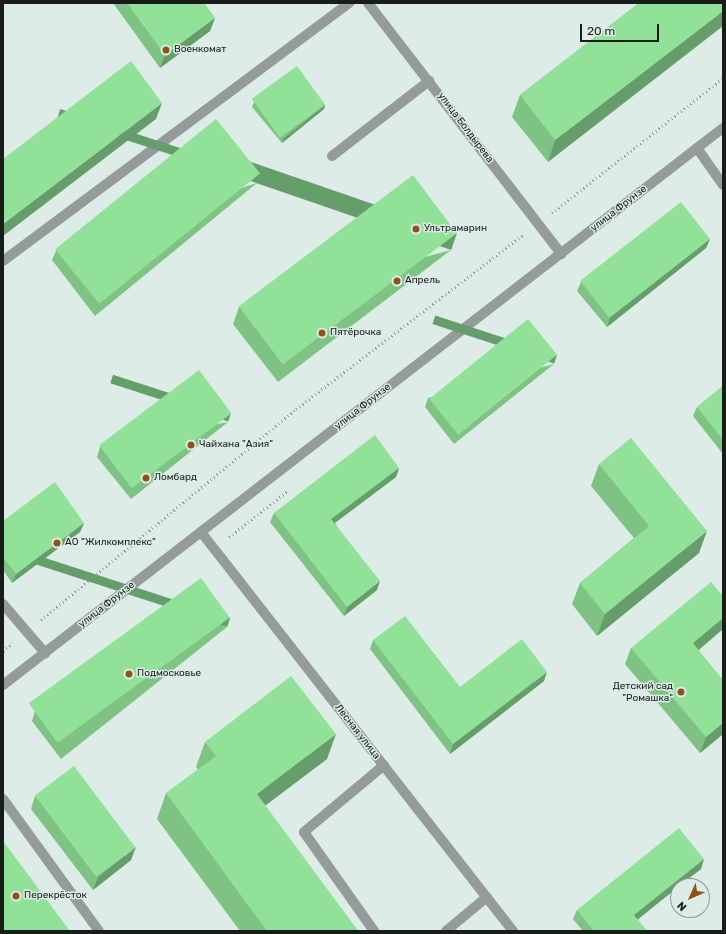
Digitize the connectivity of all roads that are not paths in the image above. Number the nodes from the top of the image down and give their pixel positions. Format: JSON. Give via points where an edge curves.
{"nodes":[{"id":1,"x":349,"y":3,"type":"edge"},
{"id":2,"x":368,"y":3,"type":"edge"},
{"id":3,"x":429,"y":81,"type":"junction"},
{"id":4,"x":723,"y":128,"type":"edge"},
{"id":5,"x":697,"y":148,"type":"junction"},
{"id":6,"x":332,"y":156,"type":"dead end"},
{"id":7,"x":723,"y":185,"type":"edge"},
{"id":8,"x":561,"y":254,"type":"junction"},
{"id":9,"x":3,"y":261,"type":"edge"},
{"id":10,"x":201,"y":532,"type":"junction"},
{"id":11,"x":3,"y":604,"type":"edge"},
{"id":12,"x":45,"y":653,"type":"junction"},
{"id":13,"x":3,"y":686,"type":"edge"},
{"id":14,"x":384,"y":765,"type":"junction"},
{"id":15,"x":3,"y":799,"type":"edge"},
{"id":16,"x":487,"y":897,"type":"junction"},
{"id":17,"x":98,"y":931,"type":"edge"},
{"id":18,"x":374,"y":931,"type":"edge"},
{"id":19,"x":446,"y":931,"type":"edge"},
{"id":20,"x":513,"y":931,"type":"edge"}],
"edges":[{"from":1,"to":9,"type":"street"},
{"from":2,"to":3,"type":"street","name":"улица Болдырева"},
{"from":3,"to":6,"type":"street"},
{"from":3,"to":8,"type":"street","name":"улица Болдырева"},
{"from":4,"to":5,"type":"street","name":"улица Фрунзе"},
{"from":5,"to":7,"type":"street"},
{"from":5,"to":8,"type":"street","name":"улица Фрунзе"},
{"from":8,"to":10,"type":"street","name":"улица Фрунзе"},
{"from":10,"to":12,"type":"street","name":"улица Фрунзе"},
{"from":10,"to":14,"type":"street","name":"Лесная улица"},
{"from":11,"to":12,"type":"street"},
{"from":12,"to":13,"type":"street","name":"улица Фрунзе"},
{"from":14,"to":16,"type":"street","name":"Лесная улица"},
{"from":14,"to":18,"type":"street","via":[[304,832]]},
{"from":15,"to":17,"type":"street"},
{"from":16,"to":19,"type":"street"},
{"from":16,"to":20,"type":"street","name":"Лесная улица"}]}
